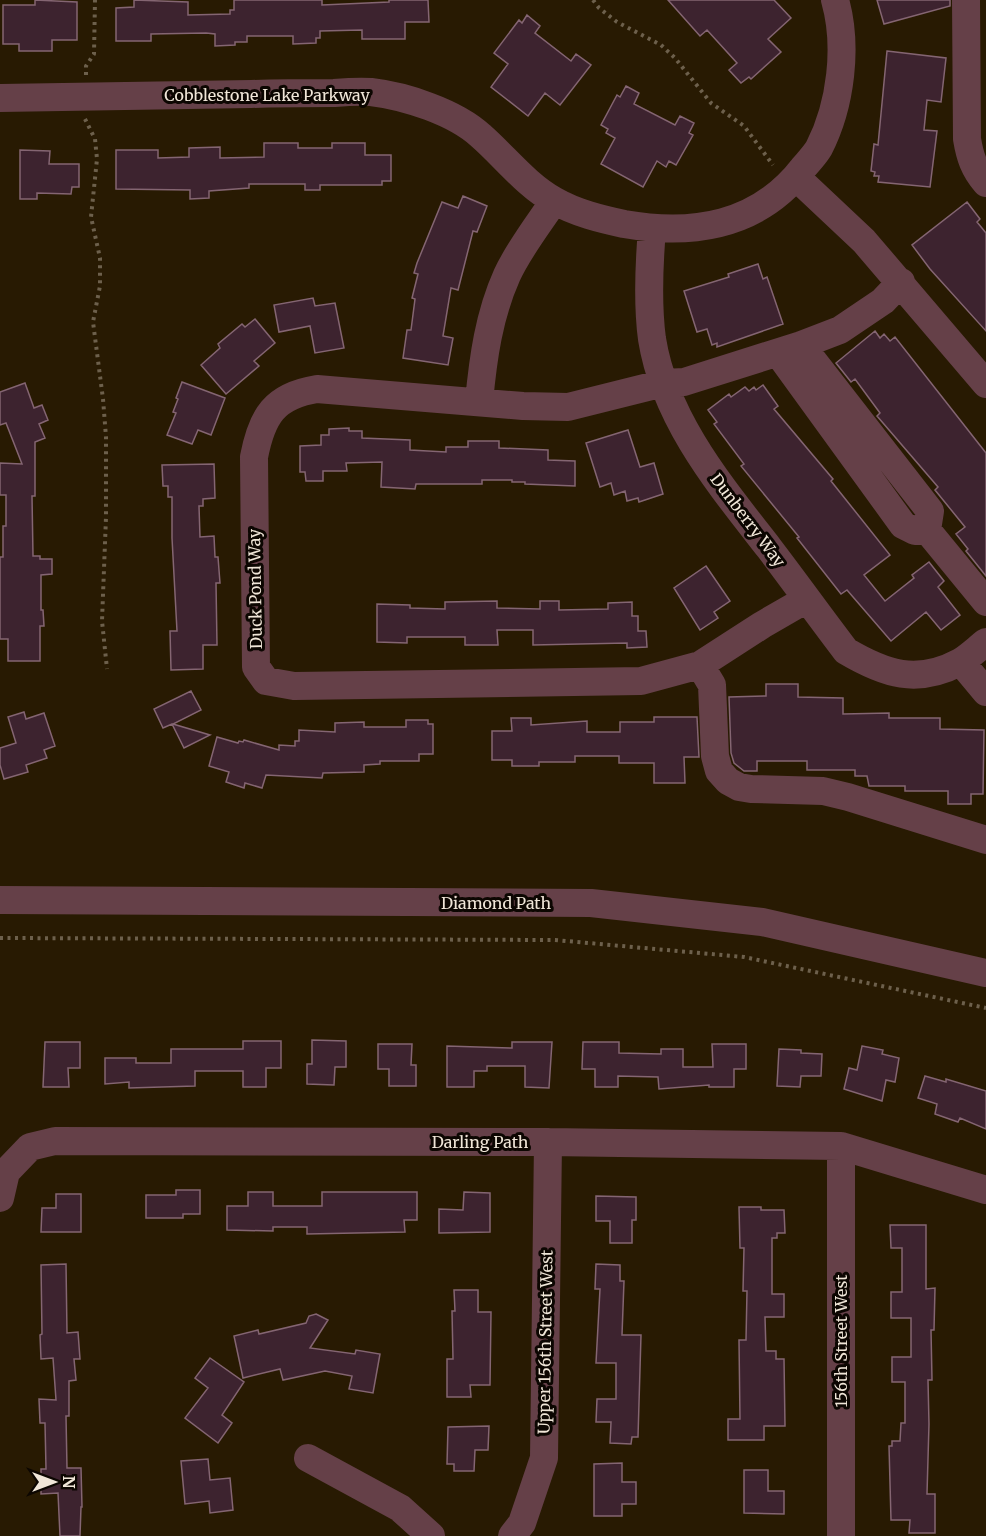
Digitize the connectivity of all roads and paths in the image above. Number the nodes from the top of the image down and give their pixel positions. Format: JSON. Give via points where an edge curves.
{"nodes":[{"id":1,"x":95,"y":0,"type":"edge"},
{"id":2,"x":593,"y":0,"type":"edge"},
{"id":3,"x":835,"y":0,"type":"edge"},
{"id":4,"x":966,"y":0,"type":"edge"},
{"id":5,"x":86,"y":66,"type":"dead end"},
{"id":6,"x":0,"y":98,"type":"edge"},
{"id":7,"x":88,"y":124,"type":"dead end"},
{"id":8,"x":784,"y":171,"type":"junction"},
{"id":9,"x":986,"y":183,"type":"edge"},
{"id":10,"x":554,"y":201,"type":"junction"},
{"id":11,"x":652,"y":229,"type":"junction"},
{"id":12,"x":901,"y":282,"type":"junction"},
{"id":13,"x":790,"y":350,"type":"junction"},
{"id":14,"x":664,"y":383,"type":"junction"},
{"id":15,"x":986,"y":384,"type":"edge"},
{"id":16,"x":479,"y":402,"type":"junction"},
{"id":17,"x":807,"y":599,"type":"junction"},
{"id":18,"x":986,"y":602,"type":"edge"},
{"id":19,"x":986,"y":642,"type":"edge"},
{"id":20,"x":961,"y":662,"type":"junction"},
{"id":21,"x":700,"y":665,"type":"junction"},
{"id":22,"x":107,"y":669,"type":"dead end"},
{"id":23,"x":986,"y":692,"type":"edge"},
{"id":24,"x":986,"y":840,"type":"edge"},
{"id":25,"x":0,"y":900,"type":"edge"},
{"id":26,"x":0,"y":938,"type":"edge"},
{"id":27,"x":986,"y":973,"type":"edge"},
{"id":28,"x":986,"y":1008,"type":"edge"},
{"id":29,"x":548,"y":1142,"type":"junction"},
{"id":30,"x":841,"y":1146,"type":"junction"},
{"id":31,"x":986,"y":1190,"type":"edge"},
{"id":32,"x":0,"y":1198,"type":"edge"},
{"id":33,"x":308,"y":1458,"type":"dead end"},
{"id":34,"x":431,"y":1536,"type":"edge"},
{"id":35,"x":512,"y":1536,"type":"edge"},
{"id":36,"x":841,"y":1536,"type":"edge"}],
"edges":[{"from":1,"to":5,"type":"path","via":[[94,54]]},
{"from":2,"to":8,"type":"path","via":[[617,22],[660,45],[675,58],[711,103],[744,126]]},
{"from":3,"to":8,"type":"street","name":"Cobblestone Lake Parkway","via":[[841,62],[831,118],[818,150]]},
{"from":4,"to":9,"type":"street","via":[[970,158]]},
{"from":6,"to":10,"type":"street","name":"Cobblestone Lake Parkway","via":[[371,92],[432,106],[479,134]]},
{"from":7,"to":22,"type":"path","via":[[95,139],[97,159],[91,217],[100,258],[100,286],[93,322],[106,437],[102,621]]},
{"from":8,"to":11,"type":"street","name":"Cobblestone Lake Parkway","via":[[768,201],[742,217],[693,229]]},
{"from":8,"to":12,"type":"street","via":[[864,241]]},
{"from":10,"to":11,"type":"street","name":"Cobblestone Lake Parkway","via":[[598,219]]},
{"from":10,"to":16,"type":"street","via":[[507,274],[493,312]]},
{"from":11,"to":14,"type":"street","name":"Dunberry Way","via":[[649,304],[652,340]]},
{"from":12,"to":13,"type":"street","name":"Duck Pond Way","via":[[883,301],[840,330]]},
{"from":12,"to":15,"type":"street"},
{"from":13,"to":14,"type":"street","name":"Duck Pond Way","via":[[684,382]]},
{"from":13,"to":18,"type":"street","via":[[903,525],[915,531],[927,530]]},
{"from":14,"to":16,"type":"street","name":"Duck Pond Way","via":[[568,407]]},
{"from":14,"to":17,"type":"street","name":"Dunberry Way","via":[[684,431],[713,475]]},
{"from":16,"to":21,"type":"street","name":"Duck Pond Way","via":[[317,389],[284,400],[263,421],[254,457],[256,667],[266,681],[294,686],[641,681]]},
{"from":17,"to":20,"type":"street","name":"Dunberry Way","via":[[846,651],[871,666],[900,675],[931,673]]},
{"from":17,"to":21,"type":"street","name":"Duck Pond Way"},
{"from":19,"to":20,"type":"street","name":"Dunberry Way"},
{"from":20,"to":23,"type":"street"},
{"from":21,"to":24,"type":"street","via":[[712,686],[715,756],[719,771],[728,781],[752,789],[823,791]]},
{"from":25,"to":27,"type":"street","name":"Diamond Path","via":[[591,903],[762,922]]},
{"from":26,"to":28,"type":"path","via":[[555,940],[744,957]]},
{"from":29,"to":30,"type":"street","name":"Darling Path"},
{"from":29,"to":32,"type":"street","name":"Darling Path","via":[[55,1141],[30,1147],[22,1155],[6,1172]]},
{"from":29,"to":35,"type":"street","name":"Upper 156th Street West","via":[[544,1458],[522,1523]]},
{"from":30,"to":31,"type":"street","name":"Darling Path"},
{"from":30,"to":36,"type":"street","name":"156th Street West"},
{"from":33,"to":34,"type":"street","via":[[400,1508]]}]}
